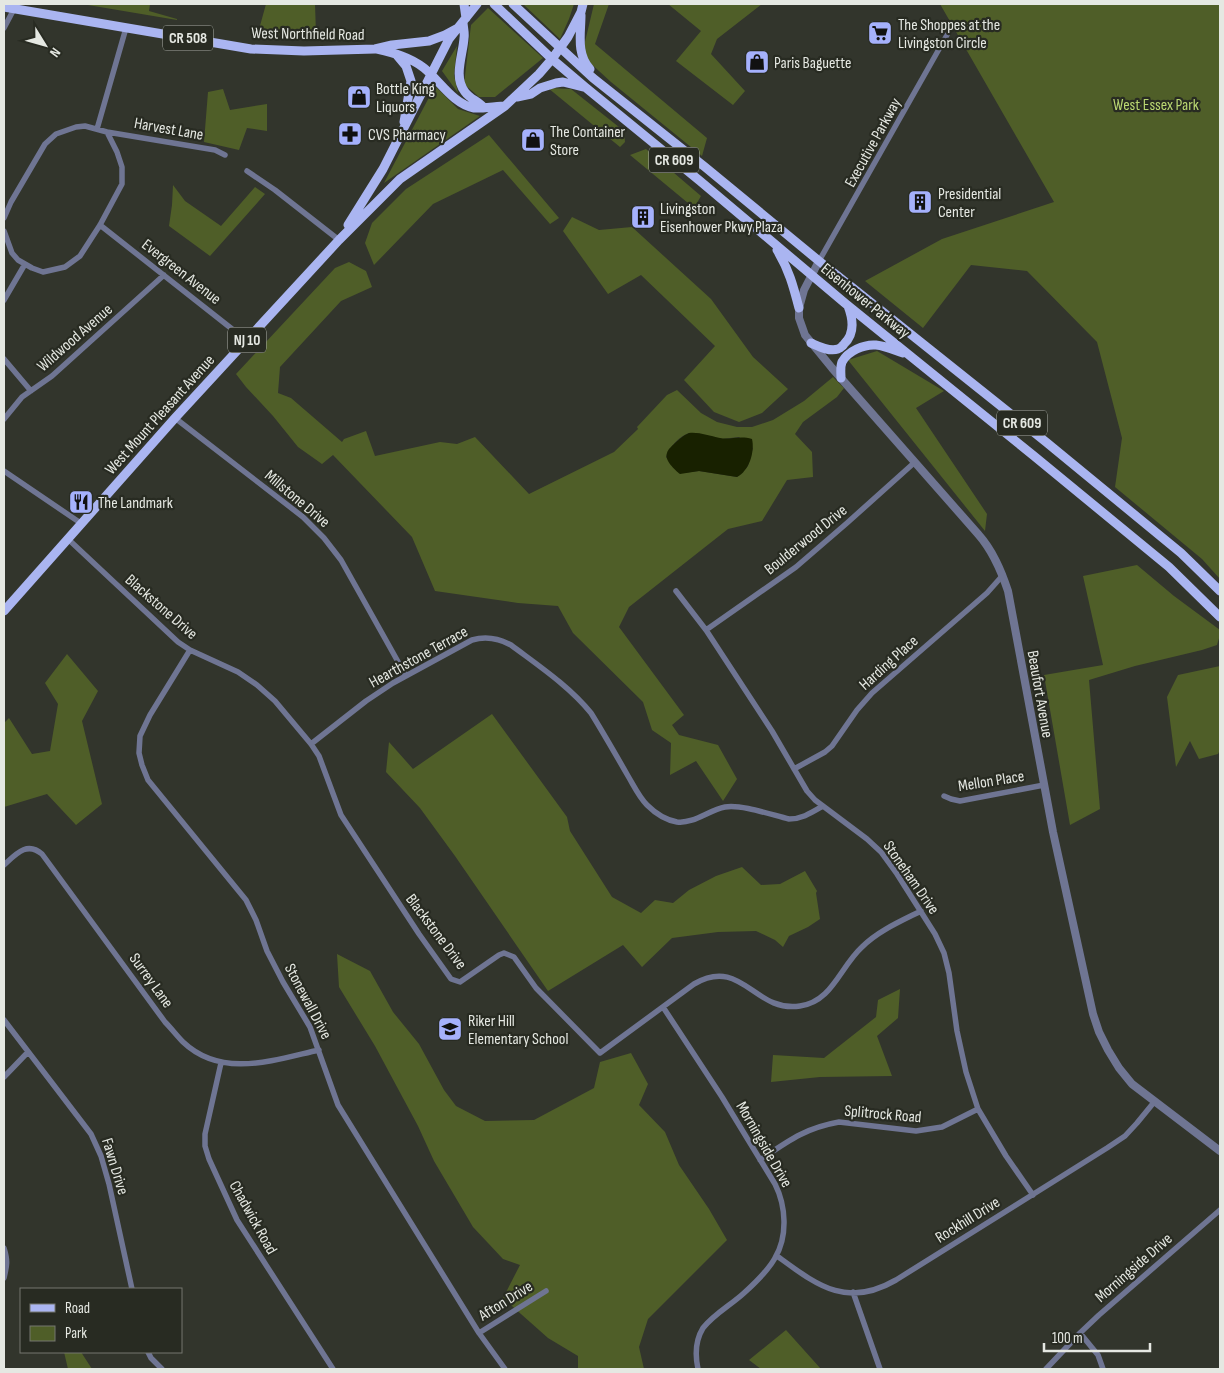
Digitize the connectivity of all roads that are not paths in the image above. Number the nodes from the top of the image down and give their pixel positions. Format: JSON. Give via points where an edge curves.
{"nodes":[{"id":1,"x":464,"y":4,"type":"edge"},
{"id":2,"x":477,"y":4,"type":"edge"},
{"id":3,"x":494,"y":4,"type":"edge"},
{"id":4,"x":513,"y":4,"type":"edge"},
{"id":5,"x":4,"y":7,"type":"edge"},
{"id":6,"x":582,"y":8,"type":"edge"},
{"id":7,"x":14,"y":9,"type":"junction"},
{"id":8,"x":462,"y":22,"type":"junction"},
{"id":9,"x":4,"y":28,"type":"edge"},
{"id":10,"x":126,"y":28,"type":"junction"},
{"id":11,"x":947,"y":35,"type":"dead end"},
{"id":12,"x":560,"y":48,"type":"junction"},
{"id":13,"x":375,"y":49,"type":"junction"},
{"id":14,"x":396,"y":54,"type":"junction"},
{"id":15,"x":552,"y":59,"type":"junction"},
{"id":16,"x":431,"y":74,"type":"junction"},
{"id":17,"x":593,"y":78,"type":"junction"},
{"id":18,"x":585,"y":88,"type":"junction"},
{"id":19,"x":514,"y":98,"type":"junction"},
{"id":20,"x":505,"y":106,"type":"junction"},
{"id":21,"x":483,"y":107,"type":"junction"},
{"id":22,"x":97,"y":129,"type":"junction"},
{"id":23,"x":402,"y":131,"type":"junction"},
{"id":24,"x":107,"y":132,"type":"junction"},
{"id":25,"x":225,"y":154,"type":"dead end"},
{"id":26,"x":246,"y":171,"type":"dead end"},
{"id":27,"x":4,"y":218,"type":"edge"},
{"id":28,"x":100,"y":225,"type":"junction"},
{"id":29,"x":4,"y":231,"type":"edge"},
{"id":30,"x":339,"y":240,"type":"junction"},
{"id":31,"x":773,"y":243,"type":"junction"},
{"id":32,"x":819,"y":261,"type":"junction"},
{"id":33,"x":26,"y":264,"type":"junction"},
{"id":34,"x":812,"y":274,"type":"junction"},
{"id":35,"x":164,"y":275,"type":"junction"},
{"id":36,"x":4,"y":300,"type":"edge"},
{"id":37,"x":846,"y":304,"type":"junction"},
{"id":38,"x":799,"y":308,"type":"junction"},
{"id":39,"x":246,"y":340,"type":"junction"},
{"id":40,"x":810,"y":343,"type":"junction"},
{"id":41,"x":912,"y":357,"type":"junction"},
{"id":42,"x":4,"y":359,"type":"edge"},
{"id":43,"x":841,"y":378,"type":"junction"},
{"id":44,"x":31,"y":390,"type":"junction"},
{"id":45,"x":175,"y":418,"type":"junction"},
{"id":46,"x":4,"y":419,"type":"edge"},
{"id":47,"x":915,"y":462,"type":"junction"},
{"id":48,"x":4,"y":471,"type":"edge"},
{"id":49,"x":82,"y":524,"type":"junction"},
{"id":50,"x":68,"y":539,"type":"junction"},
{"id":51,"x":1003,"y":575,"type":"junction"},
{"id":52,"x":676,"y":591,"type":"dead end"},
{"id":53,"x":1220,"y":591,"type":"edge"},
{"id":54,"x":4,"y":611,"type":"edge"},
{"id":55,"x":1220,"y":617,"type":"edge"},
{"id":56,"x":706,"y":630,"type":"junction"},
{"id":57,"x":190,"y":650,"type":"junction"},
{"id":58,"x":406,"y":676,"type":"junction"},
{"id":59,"x":311,"y":744,"type":"junction"},
{"id":60,"x":794,"y":769,"type":"junction"},
{"id":61,"x":1044,"y":785,"type":"junction"},
{"id":62,"x":944,"y":796,"type":"dead end"},
{"id":63,"x":823,"y":806,"type":"junction"},
{"id":64,"x":4,"y":865,"type":"edge"},
{"id":65,"x":920,"y":911,"type":"junction"},
{"id":66,"x":663,"y":1007,"type":"junction"},
{"id":67,"x":4,"y":1020,"type":"edge"},
{"id":68,"x":319,"y":1050,"type":"junction"},
{"id":69,"x":28,"y":1052,"type":"junction"},
{"id":70,"x":221,"y":1063,"type":"junction"},
{"id":71,"x":4,"y":1077,"type":"edge"},
{"id":72,"x":1155,"y":1101,"type":"junction"},
{"id":73,"x":978,"y":1109,"type":"junction"},
{"id":74,"x":1220,"y":1151,"type":"edge"},
{"id":75,"x":760,"y":1160,"type":"junction"},
{"id":76,"x":1033,"y":1195,"type":"junction"},
{"id":77,"x":1220,"y":1210,"type":"edge"},
{"id":78,"x":4,"y":1248,"type":"edge"},
{"id":79,"x":777,"y":1256,"type":"junction"},
{"id":80,"x":4,"y":1278,"type":"edge"},
{"id":81,"x":132,"y":1288,"type":"edge"},
{"id":82,"x":546,"y":1291,"type":"dead end"},
{"id":83,"x":853,"y":1292,"type":"junction"},
{"id":84,"x":479,"y":1333,"type":"junction"},
{"id":85,"x":1080,"y":1334,"type":"junction"},
{"id":86,"x":148,"y":1353,"type":"edge"},
{"id":87,"x":162,"y":1369,"type":"edge"},
{"id":88,"x":333,"y":1369,"type":"edge"},
{"id":89,"x":505,"y":1369,"type":"edge"},
{"id":90,"x":698,"y":1369,"type":"edge"},
{"id":91,"x":880,"y":1369,"type":"edge"},
{"id":92,"x":1046,"y":1369,"type":"edge"},
{"id":93,"x":1104,"y":1369,"type":"edge"}],
"edges":[{"from":1,"to":8,"type":"main road"},
{"from":2,"to":8,"type":"main road","number":"NJ 10"},
{"from":3,"to":15,"type":"main road","name":"Eisenhower Parkway","number":"CR 609"},
{"from":4,"to":12,"type":"main road","name":"Eisenhower Parkway","number":"CR 609"},
{"from":5,"to":7,"type":"main road","name":"West Northfield Road","number":"CR 508"},
{"from":6,"to":12,"type":"main road","number":"NJ 10"},
{"from":6,"to":17,"type":"main road","via":[[580,52]]},
{"from":7,"to":9,"type":"street"},
{"from":7,"to":10,"type":"main road","name":"West Northfield Road","number":"CR 508"},
{"from":8,"to":13,"type":"main road","number":"CR 508","via":[[437,39]]},
{"from":8,"to":16,"type":"main road","name":"West Mount Pleasant Avenue","number":"NJ 10"},
{"from":8,"to":21,"type":"main road","via":[[465,36],[460,82],[466,95]]},
{"from":10,"to":13,"type":"main road","name":"West Northfield Road","number":"CR 508","via":[[251,49]]},
{"from":10,"to":22,"type":"street"},
{"from":11,"to":32,"type":"street","name":"Executive Parkway"},
{"from":12,"to":15,"type":"main road","number":"NJ 10"},
{"from":12,"to":17,"type":"main road","name":"Eisenhower Parkway","number":"CR 609"},
{"from":13,"to":14,"type":"main road","number":"CR 508"},
{"from":14,"to":16,"type":"main road","number":"CR 508"},
{"from":14,"to":23,"type":"main road","via":[[406,66],[411,81]]},
{"from":15,"to":18,"type":"main road","name":"Eisenhower Parkway","number":"CR 609"},
{"from":15,"to":19,"type":"main road","number":"NJ 10"},
{"from":16,"to":21,"type":"main road","number":"CR 508","via":[[465,105],[477,109]]},
{"from":16,"to":23,"type":"main road","name":"West Mount Pleasant Avenue","number":"NJ 10"},
{"from":17,"to":32,"type":"main road","name":"Eisenhower Parkway","number":"CR 609"},
{"from":18,"to":19,"type":"main road","via":[[563,82]]},
{"from":18,"to":31,"type":"main road","name":"Eisenhower Parkway","number":"CR 609"},
{"from":19,"to":20,"type":"main road","number":"NJ 10"},
{"from":20,"to":21,"type":"main road","number":"CR 508"},
{"from":20,"to":30,"type":"main road","name":"West Mount Pleasant Avenue","number":"NJ 10","via":[[400,179]]},
{"from":22,"to":24,"type":"street","name":"Harvest Lane"},
{"from":22,"to":27,"type":"street","name":"Harvest Lane","via":[[76,127],[56,134],[45,144]]},
{"from":23,"to":30,"type":"main road","name":"West Mount Pleasant Avenue","number":"NJ 10","via":[[383,169]]},
{"from":24,"to":25,"type":"street","name":"Harvest Lane"},
{"from":24,"to":28,"type":"street","via":[[122,167],[122,184]]},
{"from":26,"to":30,"type":"street"},
{"from":28,"to":33,"type":"street","via":[[80,256],[66,267],[42,272]]},
{"from":28,"to":35,"type":"street","name":"Evergreen Avenue"},
{"from":29,"to":33,"type":"street","via":[[12,253]]},
{"from":30,"to":39,"type":"main road","name":"West Mount Pleasant Avenue","number":"NJ 10"},
{"from":31,"to":34,"type":"main road","name":"Eisenhower Parkway","number":"CR 609"},
{"from":31,"to":38,"type":"main road","via":[[792,279]]},
{"from":32,"to":34,"type":"street"},
{"from":32,"to":53,"type":"main road","name":"Eisenhower Parkway","number":"CR 609","via":[[1181,553]]},
{"from":33,"to":36,"type":"street"},
{"from":34,"to":37,"type":"main road","name":"Eisenhower Parkway","number":"CR 609"},
{"from":34,"to":38,"type":"street"},
{"from":35,"to":39,"type":"street","name":"Evergreen Avenue"},
{"from":35,"to":44,"type":"street","name":"Wildwood Avenue","via":[[52,376]]},
{"from":37,"to":40,"type":"main road","via":[[852,316],[852,331],[846,343],[838,349],[828,350]]},
{"from":37,"to":41,"type":"main road","name":"Eisenhower Parkway","number":"CR 609"},
{"from":38,"to":40,"type":"street","name":"Beaufort Avenue","via":[[802,327]]},
{"from":39,"to":45,"type":"main road","name":"West Mount Pleasant Avenue","number":"NJ 10"},
{"from":40,"to":43,"type":"street","name":"Beaufort Avenue"},
{"from":41,"to":43,"type":"main road","via":[[889,348],[864,346],[844,359]]},
{"from":41,"to":55,"type":"main road","name":"Eisenhower Parkway","number":"CR 609","via":[[1169,567]]},
{"from":42,"to":44,"type":"street"},
{"from":43,"to":47,"type":"street","name":"Beaufort Avenue"},
{"from":44,"to":46,"type":"street","name":"Wildwood Avenue"},
{"from":45,"to":49,"type":"main road","name":"West Mount Pleasant Avenue","number":"NJ 10"},
{"from":45,"to":58,"type":"street","name":"Millstone Drive","via":[[303,517],[324,538],[341,560]]},
{"from":47,"to":51,"type":"street","name":"Beaufort Avenue","via":[[984,540]]},
{"from":47,"to":56,"type":"street","name":"Boulderwood Drive","via":[[796,567]]},
{"from":48,"to":49,"type":"street"},
{"from":49,"to":50,"type":"main road","name":"West Mount Pleasant Avenue","number":"NJ 10"},
{"from":50,"to":54,"type":"main road","name":"West Mount Pleasant Avenue","number":"NJ 10"},
{"from":50,"to":57,"type":"street","name":"Blackstone Drive"},
{"from":51,"to":60,"type":"street","name":"Harding Place","via":[[987,593],[872,693],[832,746]]},
{"from":51,"to":61,"type":"street","name":"Beaufort Avenue"},
{"from":52,"to":56,"type":"street","name":"Stoneham Drive"},
{"from":56,"to":60,"type":"street","name":"Stoneham Drive"},
{"from":57,"to":59,"type":"street","name":"Blackstone Drive","via":[[238,672],[257,685]]},
{"from":57,"to":68,"type":"street","name":"Stonewall Drive","via":[[140,736],[142,765],[148,780],[246,900],[267,951],[310,1026]]},
{"from":58,"to":59,"type":"street","name":"Hearthstone Terrace","via":[[366,701]]},
{"from":58,"to":63,"type":"street","name":"Hearthstone Terrace","via":[[472,640],[490,638],[502,641],[583,702],[642,800],[656,813],[677,822],[736,807],[797,819]]},
{"from":59,"to":66,"type":"street","name":"Blackstone Drive","via":[[319,756],[341,815],[452,979],[460,982],[504,953],[514,956],[536,988],[600,1054]]},
{"from":60,"to":63,"type":"street","name":"Stoneham Drive","via":[[807,791]]},
{"from":61,"to":62,"type":"street","name":"Mellon Place","via":[[960,801]]},
{"from":61,"to":72,"type":"street","name":"Beaufort Avenue","via":[[1099,1032],[1119,1068],[1132,1084]]},
{"from":63,"to":65,"type":"street","name":"Stoneham Drive","via":[[881,852]]},
{"from":64,"to":70,"type":"street","name":"Surrey Lane","via":[[25,849],[37,849],[170,1027],[184,1043]]},
{"from":65,"to":66,"type":"street","name":"Blackstone Drive","via":[[862,946],[831,989],[808,1004],[792,1007],[777,1004],[737,980],[722,976],[707,977]]},
{"from":65,"to":73,"type":"street","name":"Stoneham Drive","via":[[944,953],[957,1031]]},
{"from":66,"to":75,"type":"street","name":"Morningside Drive"},
{"from":67,"to":69,"type":"street","name":"Fawn Drive"},
{"from":68,"to":70,"type":"street","name":"Surrey Lane","via":[[268,1062]]},
{"from":68,"to":84,"type":"street","name":"Stonewall Drive","via":[[338,1105]]},
{"from":69,"to":71,"type":"street"},
{"from":69,"to":81,"type":"street","name":"Fawn Drive","via":[[91,1134],[101,1156]]},
{"from":70,"to":88,"type":"street","name":"Chadwick Road","via":[[205,1134],[209,1160],[236,1220]]},
{"from":72,"to":74,"type":"street","name":"Beaufort Avenue"},
{"from":72,"to":76,"type":"street","name":"Rockhill Drive","via":[[1125,1136]]},
{"from":73,"to":75,"type":"street","name":"Splitrock Road","via":[[942,1127],[928,1130],[839,1122],[827,1124],[796,1136]]},
{"from":73,"to":76,"type":"street","name":"Stoneham Drive"},
{"from":75,"to":79,"type":"street","name":"Morningside Drive","via":[[781,1196],[784,1228]]},
{"from":76,"to":83,"type":"street","name":"Rockhill Drive","via":[[889,1284]]},
{"from":77,"to":85,"type":"street","name":"Morningside Drive"},
{"from":78,"to":80,"type":"street","via":[[8,1265]]},
{"from":79,"to":83,"type":"street","name":"Rockhill Drive","via":[[816,1284]]},
{"from":79,"to":90,"type":"street","name":"Morningside Drive","via":[[745,1293],[703,1329],[696,1348]]},
{"from":82,"to":84,"type":"street","name":"Afton Drive"},
{"from":83,"to":91,"type":"street"},
{"from":84,"to":89,"type":"street","name":"Stonewall Drive"},
{"from":85,"to":92,"type":"street","name":"Morningside Drive"},
{"from":85,"to":93,"type":"street","via":[[1098,1354]]},
{"from":86,"to":87,"type":"street"}]}
